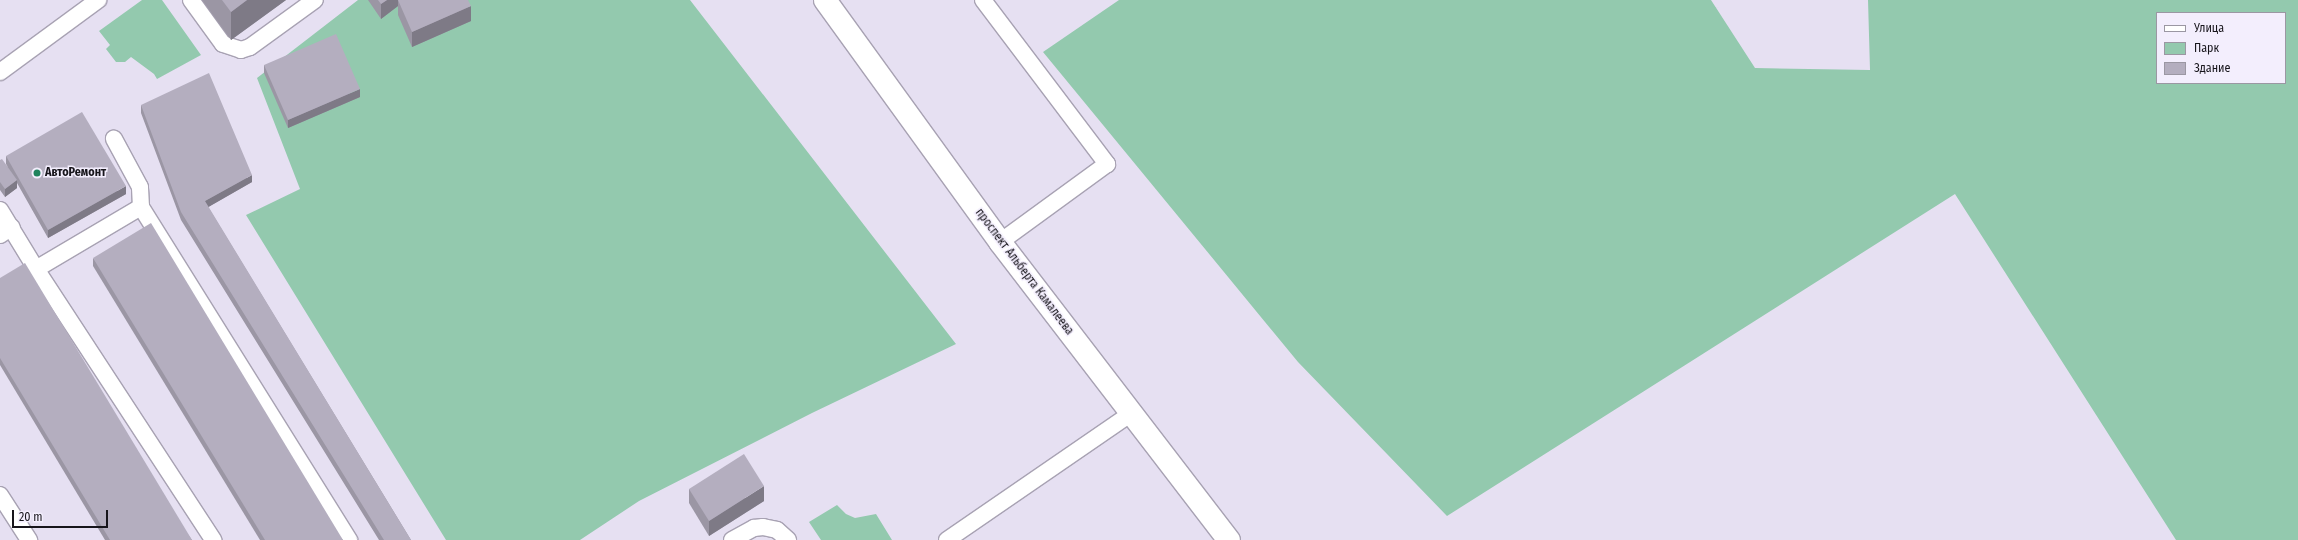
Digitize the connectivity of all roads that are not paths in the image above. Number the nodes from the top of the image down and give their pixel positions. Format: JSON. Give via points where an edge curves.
{"nodes":[{"id":1,"x":98,"y":0,"type":"edge"},
{"id":2,"x":191,"y":0,"type":"edge"},
{"id":3,"x":315,"y":0,"type":"edge"},
{"id":4,"x":825,"y":0,"type":"edge"},
{"id":5,"x":983,"y":0,"type":"edge"},
{"id":6,"x":0,"y":72,"type":"edge"},
{"id":7,"x":114,"y":139,"type":"dead end"},
{"id":8,"x":142,"y":207,"type":"junction"},
{"id":9,"x":0,"y":210,"type":"edge"},
{"id":10,"x":6,"y":231,"type":"edge"},
{"id":11,"x":1000,"y":242,"type":"junction"},
{"id":12,"x":36,"y":269,"type":"junction"},
{"id":13,"x":1130,"y":414,"type":"junction"},
{"id":14,"x":0,"y":495,"type":"edge"},
{"id":15,"x":29,"y":540,"type":"edge"},
{"id":16,"x":213,"y":540,"type":"edge"},
{"id":17,"x":349,"y":540,"type":"edge"},
{"id":18,"x":732,"y":540,"type":"edge"},
{"id":19,"x":788,"y":540,"type":"edge"},
{"id":20,"x":947,"y":540,"type":"edge"},
{"id":21,"x":1229,"y":540,"type":"edge"}],
"edges":[{"from":1,"to":6,"type":"lane"},
{"from":2,"to":3,"type":"lane","via":[[223,44],[241,50],[250,47]]},
{"from":4,"to":11,"type":"main road","name":"проспект Альберта Камалеева"},
{"from":5,"to":11,"type":"lane","via":[[1107,164]]},
{"from":7,"to":8,"type":"lane","via":[[140,187]]},
{"from":8,"to":12,"type":"lane"},
{"from":8,"to":17,"type":"lane"},
{"from":9,"to":10,"type":"lane"},
{"from":10,"to":12,"type":"lane"},
{"from":11,"to":13,"type":"main road","name":"проспект Альберта Камалеева"},
{"from":12,"to":16,"type":"lane"},
{"from":13,"to":20,"type":"lane"},
{"from":13,"to":21,"type":"main road","name":"проспект Альберта Камалеева"},
{"from":14,"to":15,"type":"lane"},
{"from":18,"to":19,"type":"lane","via":[[754,528],[763,527],[777,530]]}]}
